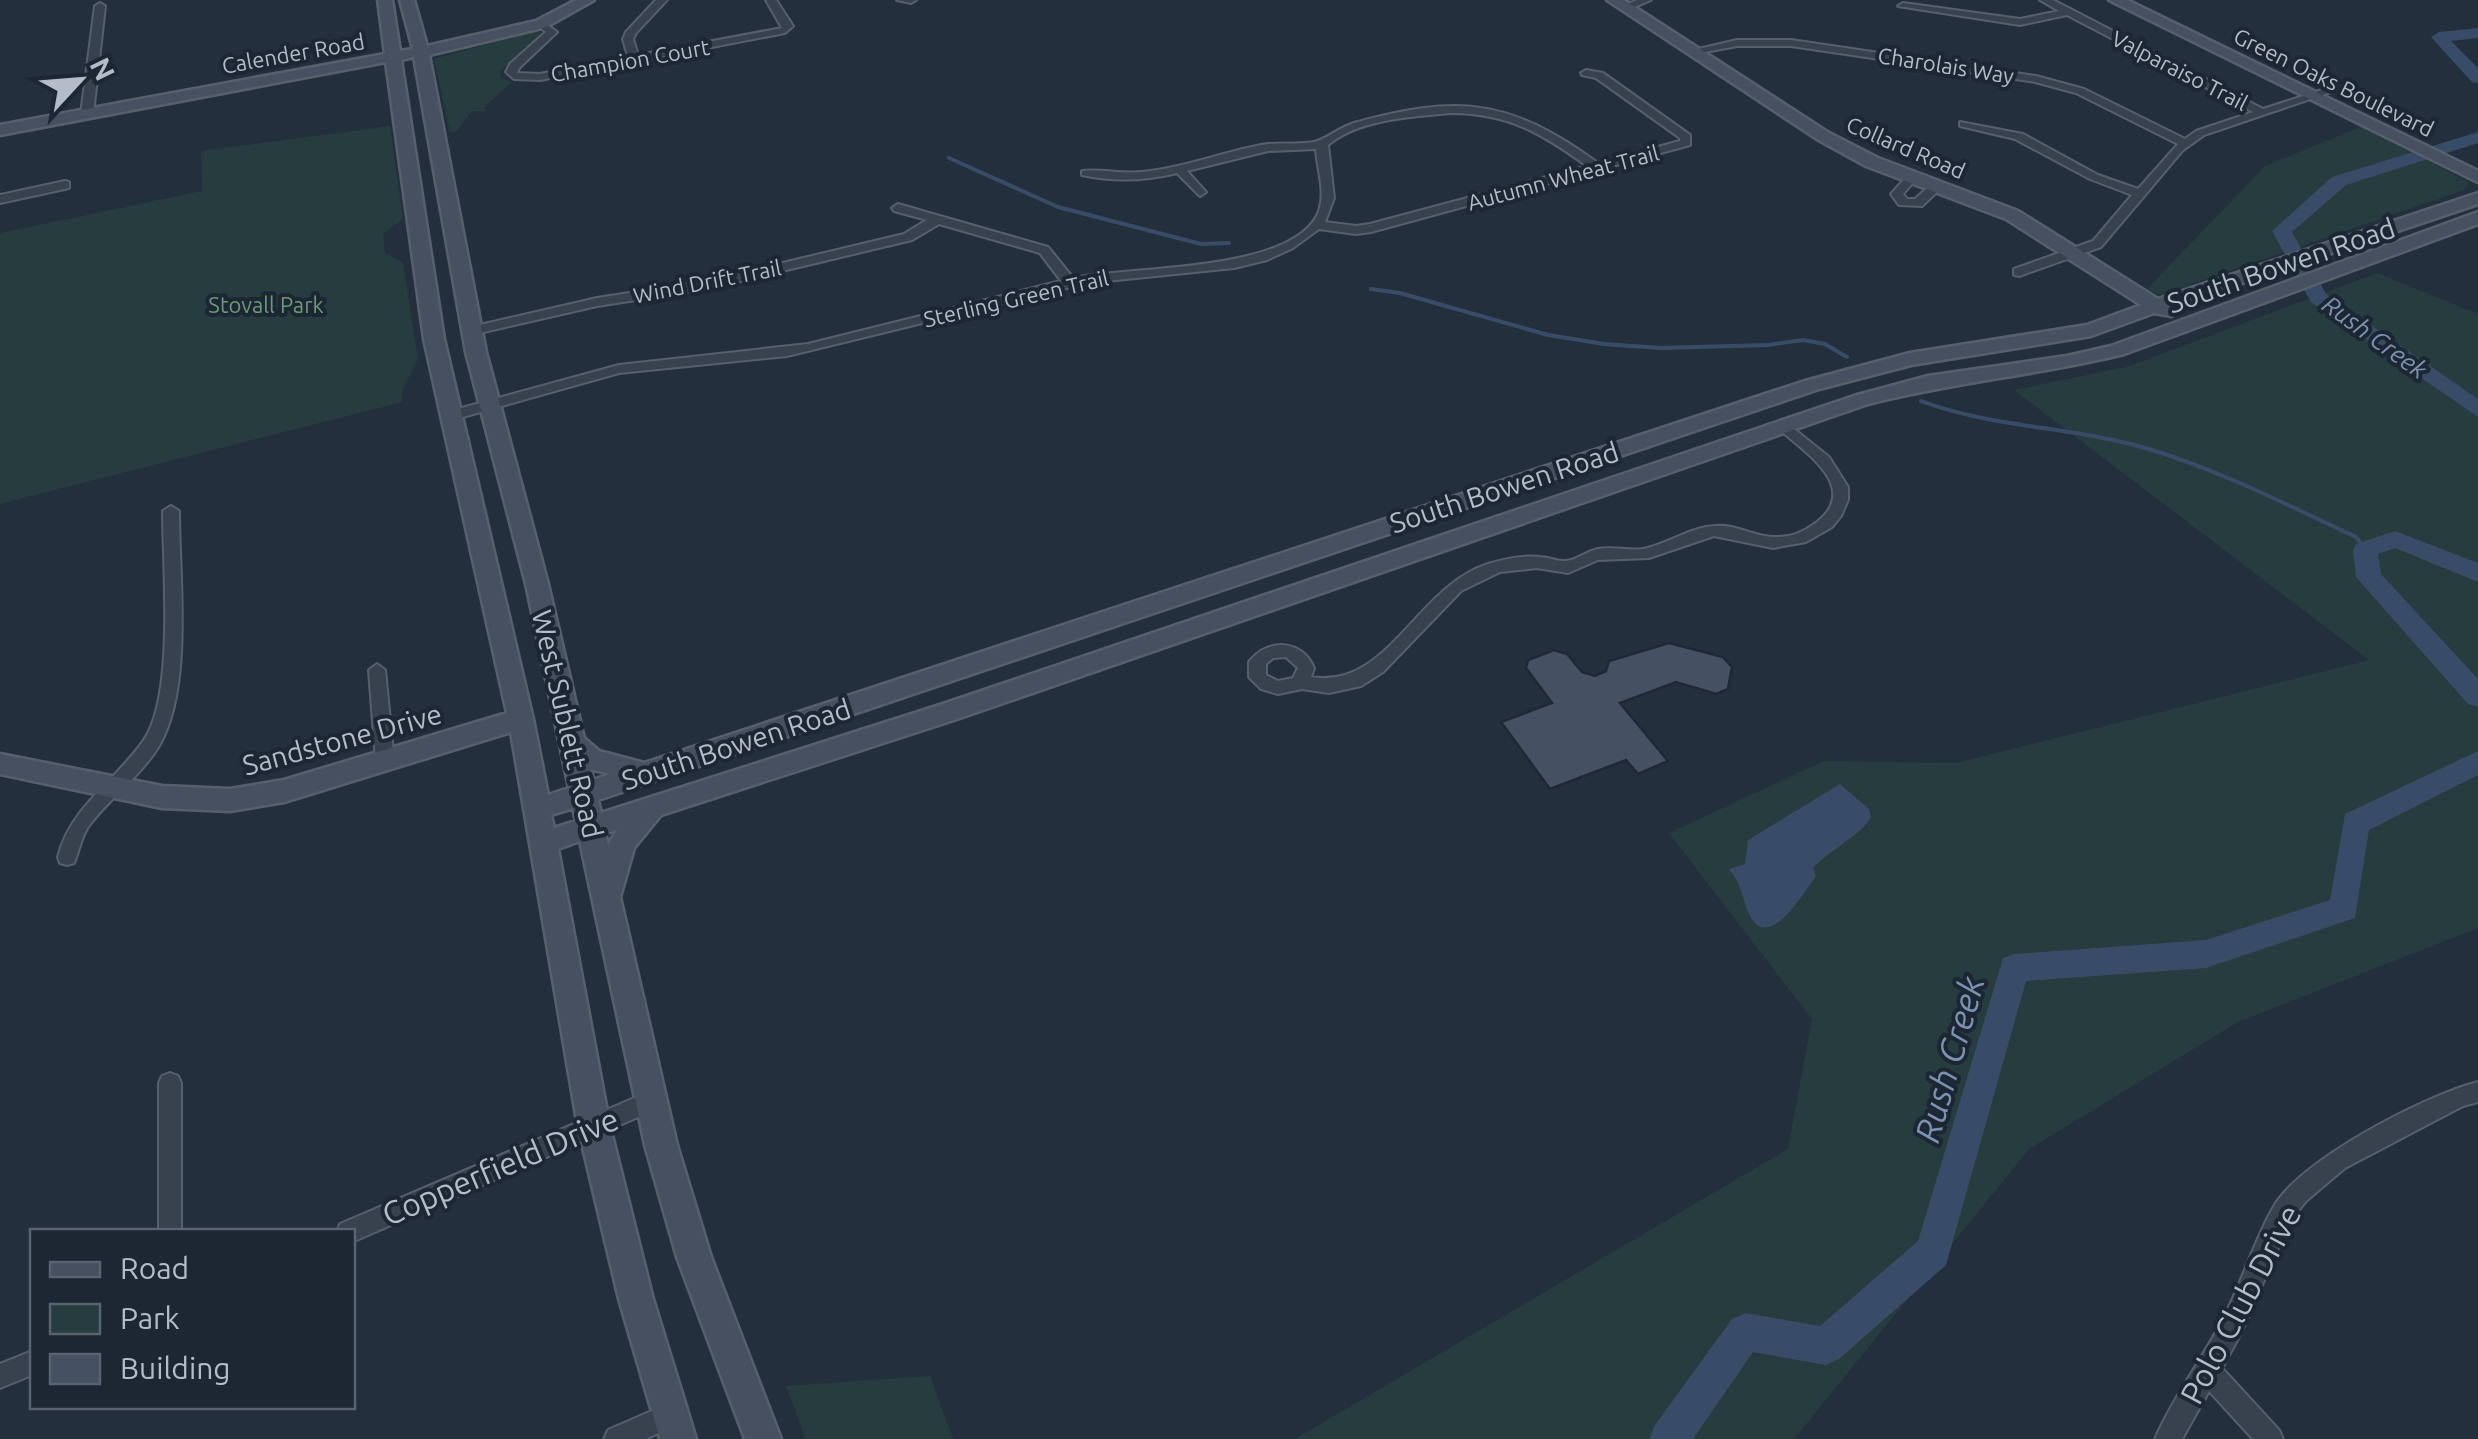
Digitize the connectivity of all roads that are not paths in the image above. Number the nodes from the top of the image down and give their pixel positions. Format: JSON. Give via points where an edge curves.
{"nodes":[{"id":1,"x":384,"y":0,"type":"edge"},
{"id":2,"x":407,"y":0,"type":"edge"},
{"id":3,"x":587,"y":0,"type":"edge"},
{"id":4,"x":662,"y":0,"type":"edge"},
{"id":5,"x":771,"y":0,"type":"edge"},
{"id":6,"x":902,"y":0,"type":"edge"},
{"id":7,"x":911,"y":0,"type":"edge"},
{"id":8,"x":1646,"y":0,"type":"edge"},
{"id":9,"x":2045,"y":0,"type":"edge"},
{"id":10,"x":2116,"y":0,"type":"edge"},
{"id":11,"x":2148,"y":0,"type":"edge"},
{"id":12,"x":1621,"y":3,"type":"edge"},
{"id":13,"x":100,"y":6,"type":"dead end"},
{"id":14,"x":1903,"y":6,"type":"dead end"},
{"id":15,"x":2069,"y":12,"type":"junction"},
{"id":16,"x":541,"y":24,"type":"junction"},
{"id":17,"x":1695,"y":51,"type":"junction"},
{"id":18,"x":421,"y":52,"type":"junction"},
{"id":19,"x":1868,"y":53,"type":"junction"},
{"id":20,"x":392,"y":58,"type":"junction"},
{"id":21,"x":634,"y":60,"type":"junction"},
{"id":22,"x":1586,"y":73,"type":"dead end"},
{"id":23,"x":1867,"y":73,"type":"dead end"},
{"id":24,"x":2332,"y":90,"type":"junction"},
{"id":25,"x":2312,"y":96,"type":"junction"},
{"id":26,"x":2262,"y":112,"type":"junction"},
{"id":27,"x":88,"y":114,"type":"junction"},
{"id":28,"x":1964,"y":124,"type":"dead end"},
{"id":29,"x":0,"y":130,"type":"edge"},
{"id":30,"x":2185,"y":143,"type":"junction"},
{"id":31,"x":1322,"y":146,"type":"junction"},
{"id":32,"x":1178,"y":168,"type":"junction"},
{"id":33,"x":1597,"y":168,"type":"junction"},
{"id":34,"x":2475,"y":170,"type":"edge"},
{"id":35,"x":1086,"y":174,"type":"dead end"},
{"id":36,"x":1912,"y":177,"type":"junction"},
{"id":37,"x":65,"y":186,"type":"dead end"},
{"id":38,"x":1937,"y":186,"type":"junction"},
{"id":39,"x":1200,"y":192,"type":"dead end"},
{"id":40,"x":2140,"y":194,"type":"junction"},
{"id":41,"x":2478,"y":198,"type":"edge"},
{"id":42,"x":0,"y":199,"type":"edge"},
{"id":43,"x":898,"y":208,"type":"dead end"},
{"id":44,"x":2478,"y":217,"type":"edge"},
{"id":45,"x":938,"y":220,"type":"junction"},
{"id":46,"x":1317,"y":225,"type":"junction"},
{"id":47,"x":2478,"y":226,"type":"edge"},
{"id":48,"x":2379,"y":230,"type":"junction"},
{"id":49,"x":2452,"y":230,"type":"junction"},
{"id":50,"x":2408,"y":246,"type":"junction"},
{"id":51,"x":2076,"y":254,"type":"junction"},
{"id":52,"x":2019,"y":272,"type":"dead end"},
{"id":53,"x":1069,"y":282,"type":"junction"},
{"id":54,"x":2158,"y":307,"type":"junction"},
{"id":55,"x":2186,"y":326,"type":"junction"},
{"id":56,"x":471,"y":331,"type":"junction"},
{"id":57,"x":489,"y":405,"type":"junction"},
{"id":58,"x":452,"y":415,"type":"junction"},
{"id":59,"x":1784,"y":426,"type":"junction"},
{"id":60,"x":171,"y":512,"type":"dead end"},
{"id":61,"x":1311,"y":551,"type":"junction"},
{"id":62,"x":1331,"y":578,"type":"junction"},
{"id":63,"x":378,"y":670,"type":"dead end"},
{"id":64,"x":934,"y":680,"type":"junction"},
{"id":65,"x":1300,"y":682,"type":"dead end"},
{"id":66,"x":948,"y":712,"type":"junction"},
{"id":67,"x":521,"y":720,"type":"junction"},
{"id":68,"x":572,"y":743,"type":"junction"},
{"id":69,"x":385,"y":762,"type":"junction"},
{"id":70,"x":0,"y":764,"type":"edge"},
{"id":71,"x":647,"y":774,"type":"junction"},
{"id":72,"x":114,"y":788,"type":"junction"},
{"id":73,"x":584,"y":794,"type":"junction"},
{"id":74,"x":658,"y":804,"type":"junction"},
{"id":75,"x":538,"y":809,"type":"junction"},
{"id":76,"x":590,"y":826,"type":"junction"},
{"id":77,"x":544,"y":842,"type":"junction"},
{"id":78,"x":67,"y":857,"type":"dead end"},
{"id":79,"x":610,"y":908,"type":"junction"},
{"id":80,"x":170,"y":1083,"type":"dead end"},
{"id":81,"x":2478,"y":1092,"type":"edge"},
{"id":82,"x":653,"y":1100,"type":"junction"},
{"id":83,"x":594,"y":1127,"type":"junction"},
{"id":84,"x":170,"y":1229,"type":"edge"},
{"id":85,"x":355,"y":1229,"type":"edge"},
{"id":86,"x":30,"y":1363,"type":"edge"},
{"id":87,"x":2208,"y":1372,"type":"junction"},
{"id":88,"x":0,"y":1376,"type":"edge"},
{"id":89,"x":674,"y":1427,"type":"edge"},
{"id":90,"x":617,"y":1439,"type":"edge"},
{"id":91,"x":763,"y":1439,"type":"edge"},
{"id":92,"x":2168,"y":1439,"type":"edge"},
{"id":93,"x":2270,"y":1439,"type":"edge"}],
"edges":[{"from":1,"to":20,"type":"main road","name":"West Sublett Road"},
{"from":2,"to":18,"type":"main road","name":"West Sublett Road"},
{"from":3,"to":16,"type":"main road","name":"Calender Road"},
{"from":4,"to":21,"type":"street","via":[[628,38]]},
{"from":5,"to":21,"type":"street","name":"Champion Court","via":[[786,30]]},
{"from":6,"to":7,"type":"street"},
{"from":8,"to":12,"type":"street"},
{"from":9,"to":15,"type":"street","name":"Valparaiso Trail"},
{"from":10,"to":25,"type":"main road","name":"Green Oaks Boulevard"},
{"from":11,"to":24,"type":"main road"},
{"from":12,"to":17,"type":"main road","name":"Collard Road"},
{"from":13,"to":27,"type":"street"},
{"from":14,"to":15,"type":"street","via":[[2020,22]]},
{"from":15,"to":26,"type":"street","name":"Valparaiso Trail"},
{"from":16,"to":18,"type":"main road","name":"Calender Road"},
{"from":16,"to":21,"type":"street","name":"Champion Court","via":[[552,32],[514,66],[514,76]]},
{"from":17,"to":19,"type":"street","name":"Charolais Way","via":[[1768,42]]},
{"from":17,"to":36,"type":"main road","name":"Collard Road","via":[[1823,136]]},
{"from":18,"to":20,"type":"main road","name":"Calender Road"},
{"from":18,"to":56,"type":"main road","name":"West Sublett Road"},
{"from":19,"to":23,"type":"street"},
{"from":19,"to":30,"type":"street","name":"Charolais Way","via":[[2061,84]]},
{"from":20,"to":27,"type":"main road","name":"Calender Road"},
{"from":20,"to":58,"type":"main road","name":"West Sublett Road","via":[[434,339]]},
{"from":22,"to":33,"type":"street","name":"Autumn Wheat Trail","via":[[1599,74],[1686,137],[1680,146]]},
{"from":24,"to":25,"type":"street"},
{"from":24,"to":34,"type":"main road","via":[[2418,131]]},
{"from":25,"to":26,"type":"street"},
{"from":25,"to":34,"type":"main road","name":"Green Oaks Boulevard"},
{"from":26,"to":30,"type":"street"},
{"from":27,"to":29,"type":"main road","name":"Calender Road"},
{"from":28,"to":40,"type":"street","via":[[2019,136]]},
{"from":30,"to":40,"type":"street"},
{"from":31,"to":32,"type":"street","via":[[1278,146]]},
{"from":31,"to":33,"type":"street","via":[[1329,136],[1358,125],[1467,108],[1533,123]]},
{"from":31,"to":46,"type":"street","via":[[1330,196]]},
{"from":32,"to":35,"type":"street","via":[[1123,178]]},
{"from":32,"to":39,"type":"street"},
{"from":33,"to":46,"type":"street","name":"Autumn Wheat Trail","via":[[1371,228]]},
{"from":36,"to":38,"type":"main road","name":"Collard Road"},
{"from":36,"to":38,"type":"street","via":[[1897,194],[1903,202],[1918,203]]},
{"from":37,"to":42,"type":"street"},
{"from":38,"to":51,"type":"main road","name":"Collard Road","via":[[2012,216]]},
{"from":40,"to":51,"type":"street","via":[[2102,241]]},
{"from":41,"to":48,"type":"main road","name":"South Bowen Road"},
{"from":43,"to":45,"type":"street"},
{"from":44,"to":49,"type":"main road","name":"South Bowen Road"},
{"from":45,"to":53,"type":"street","via":[[1044,250]]},
{"from":45,"to":56,"type":"street","name":"Wind Drift Trail","via":[[890,242]]},
{"from":46,"to":53,"type":"street","name":"Sterling Green Trail","via":[[1273,251],[1220,267]]},
{"from":47,"to":49,"type":"main road"},
{"from":48,"to":50,"type":"main road"},
{"from":48,"to":54,"type":"main road","name":"South Bowen Road"},
{"from":49,"to":50,"type":"main road","name":"South Bowen Road"},
{"from":50,"to":55,"type":"main road","name":"South Bowen Road"},
{"from":51,"to":52,"type":"street"},
{"from":51,"to":54,"type":"main road","name":"Collard Road"},
{"from":53,"to":57,"type":"street","name":"Sterling Green Trail","via":[[813,346],[640,366]]},
{"from":54,"to":55,"type":"main road","name":"Collard Road"},
{"from":54,"to":61,"type":"main road","name":"South Bowen Road","via":[[2072,334],[1862,370]]},
{"from":55,"to":59,"type":"main road","name":"South Bowen Road","via":[[2096,356],[1903,387]]},
{"from":56,"to":57,"type":"main road","name":"West Sublett Road"},
{"from":57,"to":58,"type":"street","name":"Sterling Green Trail"},
{"from":57,"to":68,"type":"main road","name":"West Sublett Road"},
{"from":58,"to":67,"type":"main road","name":"West Sublett Road"},
{"from":59,"to":62,"type":"main road","name":"South Bowen Road"},
{"from":59,"to":65,"type":"street","via":[[1834,474],[1842,494],[1822,529],[1775,543],[1725,530],[1647,553],[1600,554],[1568,567],[1501,565],[1446,594],[1368,674],[1331,687]]},
{"from":60,"to":72,"type":"street","via":[[167,705],[146,752]]},
{"from":61,"to":62,"type":"main road"},
{"from":61,"to":64,"type":"main road","name":"South Bowen Road"},
{"from":62,"to":66,"type":"main road","name":"South Bowen Road"},
{"from":63,"to":69,"type":"street"},
{"from":64,"to":66,"type":"main road"},
{"from":64,"to":71,"type":"main road","name":"South Bowen Road"},
{"from":66,"to":74,"type":"main road","name":"South Bowen Road"},
{"from":67,"to":69,"type":"main road","name":"Sandstone Drive"},
{"from":67,"to":75,"type":"main road","name":"West Sublett Road"},
{"from":68,"to":71,"type":"main road","via":[[591,760]]},
{"from":68,"to":73,"type":"main road","name":"West Sublett Road"},
{"from":69,"to":72,"type":"main road","name":"Sandstone Drive","via":[[230,800]]},
{"from":70,"to":72,"type":"main road","name":"Sandstone Drive"},
{"from":71,"to":73,"type":"main road","name":"South Bowen Road"},
{"from":72,"to":78,"type":"street","via":[[78,828]]},
{"from":73,"to":75,"type":"main road","name":"South Bowen Road"},
{"from":73,"to":76,"type":"main road","name":"West Sublett Road"},
{"from":74,"to":76,"type":"main road","name":"South Bowen Road"},
{"from":74,"to":79,"type":"main road","via":[[624,838],[614,862]]},
{"from":75,"to":77,"type":"main road","name":"West Sublett Road"},
{"from":76,"to":77,"type":"main road","name":"South Bowen Road"},
{"from":76,"to":79,"type":"main road","name":"West Sublett Road"},
{"from":77,"to":83,"type":"main road","name":"West Sublett Road"},
{"from":79,"to":82,"type":"main road","name":"West Sublett Road"},
{"from":80,"to":84,"type":"street"},
{"from":81,"to":87,"type":"street","name":"Polo Club Drive","via":[[2337,1160],[2298,1194],[2282,1213]]},
{"from":82,"to":83,"type":"street","name":"Copperfield Drive"},
{"from":82,"to":91,"type":"main road","name":"West Sublett Road","via":[[694,1257]]},
{"from":83,"to":85,"type":"street","name":"Copperfield Drive"},
{"from":83,"to":89,"type":"main road","name":"West Sublett Road"},
{"from":86,"to":88,"type":"street"},
{"from":87,"to":92,"type":"street","name":"Polo Club Drive"},
{"from":87,"to":93,"type":"street"},
{"from":89,"to":90,"type":"street"}]}
